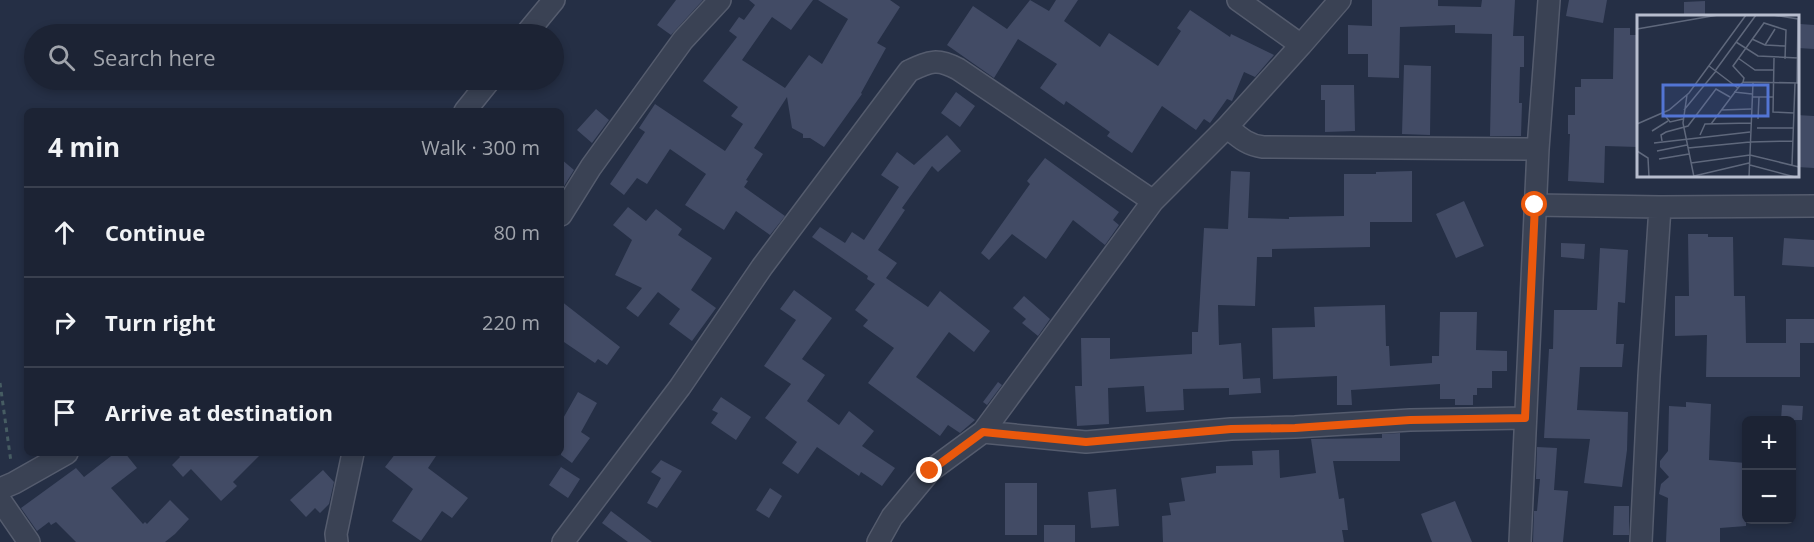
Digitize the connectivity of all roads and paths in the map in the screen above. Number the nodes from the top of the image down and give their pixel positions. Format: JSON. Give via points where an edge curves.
{"nodes":[{"id":1,"x":554,"y":0,"type":"edge"},
{"id":2,"x":720,"y":0,"type":"edge"},
{"id":3,"x":1238,"y":0,"type":"edge"},
{"id":4,"x":1340,"y":0,"type":"edge"},
{"id":5,"x":1550,"y":0,"type":"edge"},
{"id":6,"x":534,"y":24,"type":"edge"},
{"id":7,"x":1301,"y":45,"type":"junction"},
{"id":8,"x":482,"y":90,"type":"edge"},
{"id":9,"x":467,"y":108,"type":"edge"},
{"id":10,"x":1227,"y":127,"type":"junction"},
{"id":11,"x":1538,"y":149,"type":"junction"},
{"id":12,"x":1153,"y":201,"type":"junction"},
{"id":13,"x":1535,"y":205,"type":"junction"},
{"id":14,"x":1814,"y":206,"type":"edge"},
{"id":15,"x":1660,"y":207,"type":"junction"},
{"id":16,"x":564,"y":210,"type":"edge"},
{"id":17,"x":0,"y":383,"type":"edge"},
{"id":18,"x":1525,"y":418,"type":"junction"},
{"id":19,"x":983,"y":432,"type":"junction"},
{"id":20,"x":62,"y":456,"type":"edge"},
{"id":21,"x":352,"y":456,"type":"edge"},
{"id":22,"x":7,"y":486,"type":"edge"},
{"id":23,"x":0,"y":500,"type":"edge"},
{"id":24,"x":29,"y":542,"type":"edge"},
{"id":25,"x":337,"y":542,"type":"edge"},
{"id":26,"x":563,"y":542,"type":"edge"},
{"id":27,"x":878,"y":542,"type":"edge"},
{"id":28,"x":1520,"y":542,"type":"edge"},
{"id":29,"x":1641,"y":542,"type":"edge"}],
"edges":[{"from":1,"to":6,"type":"street"},
{"from":2,"to":16,"type":"street","via":[[683,40]]},
{"from":3,"to":7,"type":"street"},
{"from":4,"to":7,"type":"street"},
{"from":5,"to":11,"type":"street"},
{"from":7,"to":10,"type":"street"},
{"from":8,"to":9,"type":"street"},
{"from":10,"to":11,"type":"street","via":[[1243,141],[1263,147]]},
{"from":10,"to":12,"type":"street"},
{"from":11,"to":13,"type":"street"},
{"from":12,"to":19,"type":"street"},
{"from":12,"to":26,"type":"street","via":[[958,69],[943,62],[926,63],[909,71]]},
{"from":13,"to":15,"type":"street"},
{"from":13,"to":18,"type":"street"},
{"from":14,"to":15,"type":"street"},
{"from":15,"to":29,"type":"street"},
{"from":17,"to":22,"type":"path"},
{"from":18,"to":19,"type":"street","via":[[1231,429],[1086,442]]},
{"from":18,"to":28,"type":"street"},
{"from":19,"to":27,"type":"street","via":[[930,471],[892,517]]},
{"from":20,"to":22,"type":"street"},
{"from":21,"to":25,"type":"street"},
{"from":23,"to":24,"type":"street"}]}
